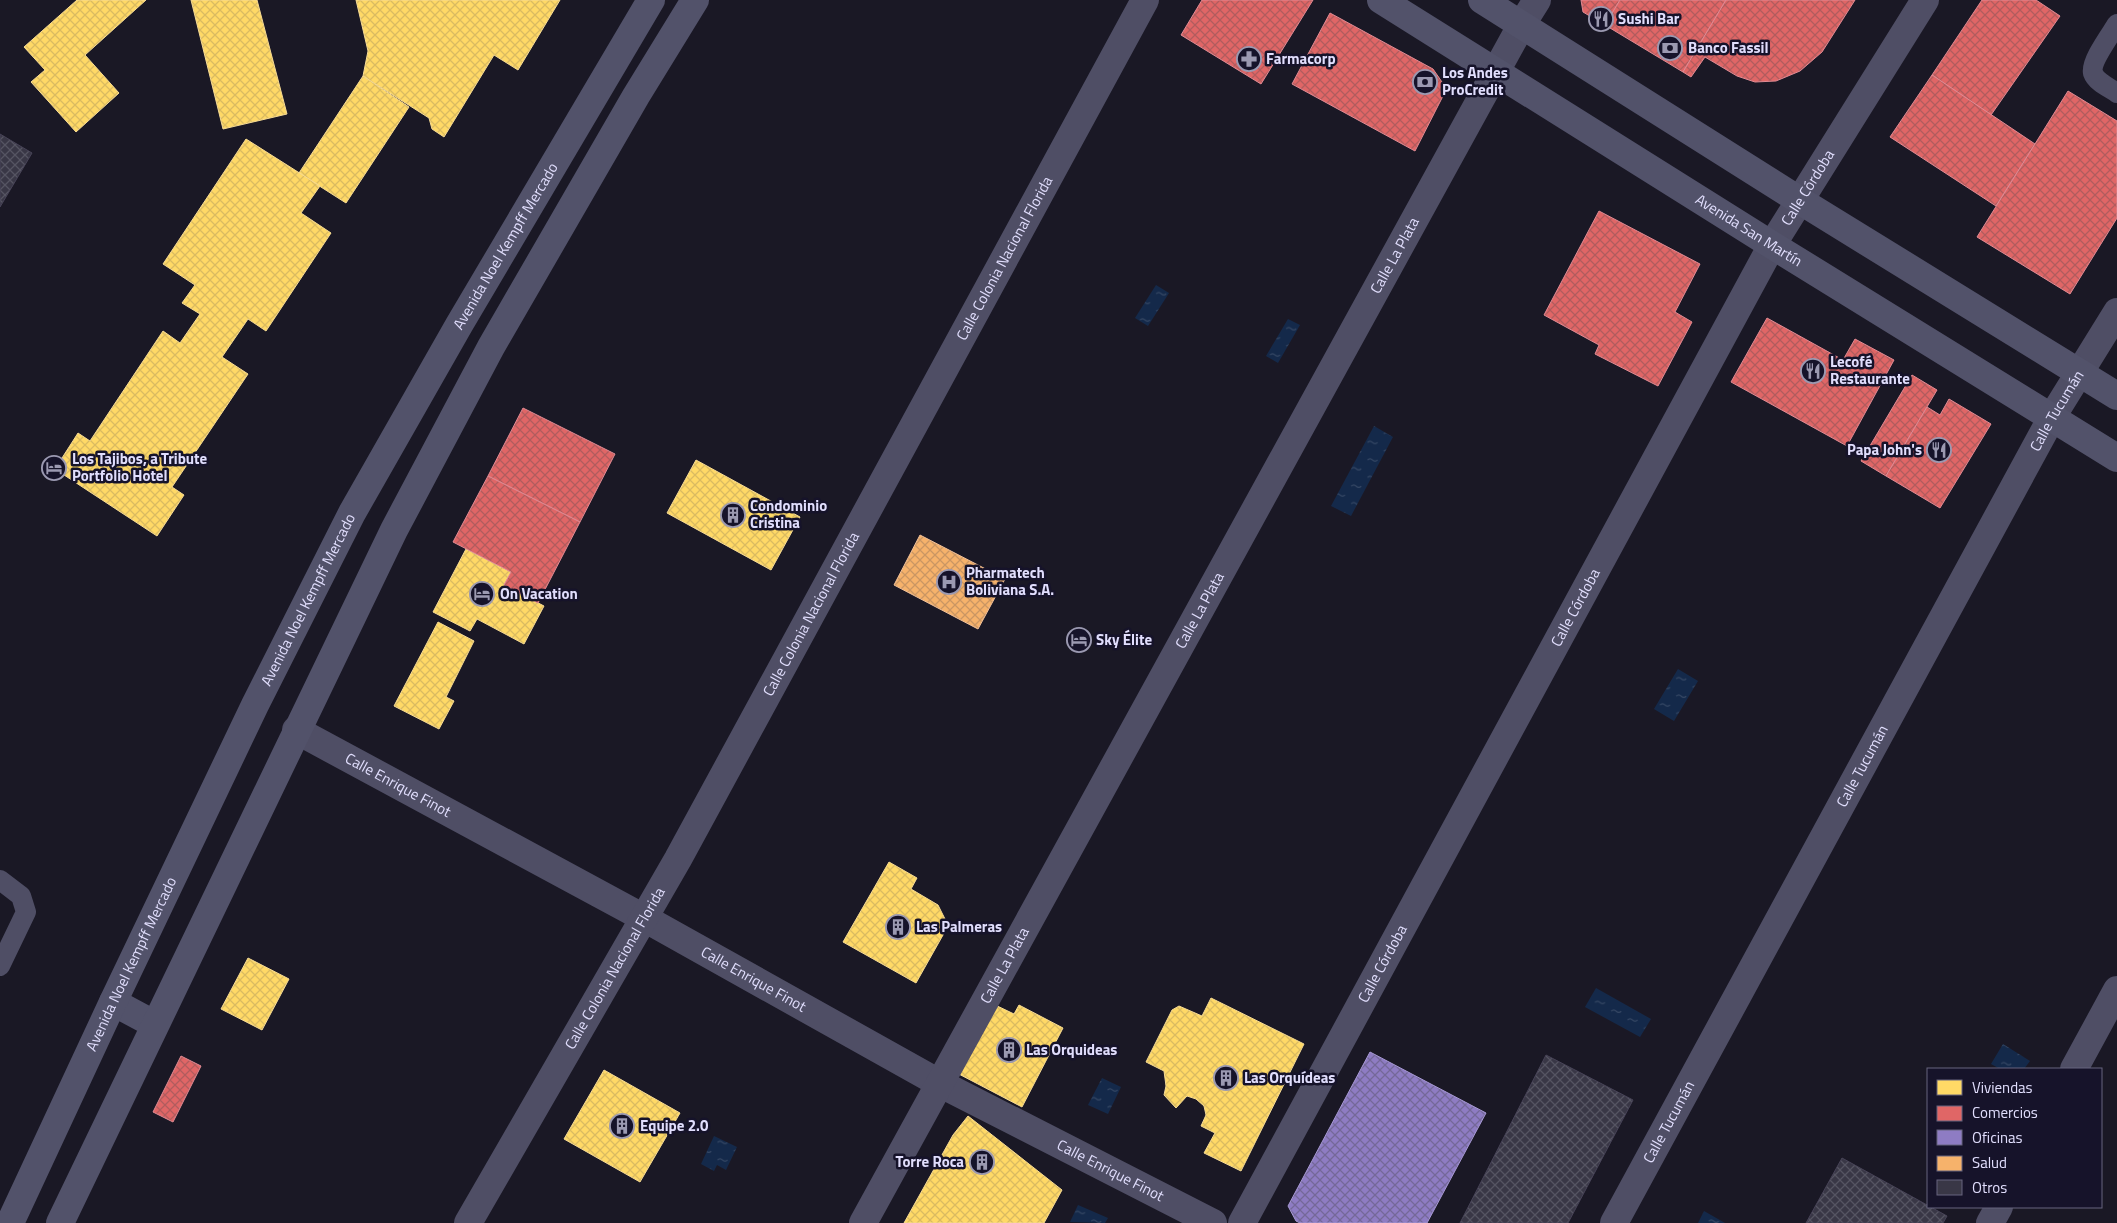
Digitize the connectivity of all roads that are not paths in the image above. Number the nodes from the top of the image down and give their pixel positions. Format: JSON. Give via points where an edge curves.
{"nodes":[{"id":1,"x":650,"y":0,"type":"edge"},
{"id":2,"x":694,"y":0,"type":"edge"},
{"id":3,"x":1146,"y":0,"type":"edge"},
{"id":4,"x":1381,"y":0,"type":"edge"},
{"id":5,"x":1482,"y":0,"type":"edge"},
{"id":6,"x":1537,"y":0,"type":"edge"},
{"id":7,"x":1925,"y":0,"type":"edge"},
{"id":8,"x":1522,"y":24,"type":"junction"},
{"id":9,"x":2117,"y":24,"type":"edge"},
{"id":10,"x":1497,"y":72,"type":"junction"},
{"id":11,"x":2117,"y":93,"type":"edge"},
{"id":12,"x":1799,"y":200,"type":"junction"},
{"id":13,"x":1772,"y":245,"type":"junction"},
{"id":14,"x":2117,"y":312,"type":"edge"},
{"id":15,"x":2079,"y":372,"type":"junction"},
{"id":16,"x":2117,"y":396,"type":"edge"},
{"id":17,"x":2052,"y":417,"type":"junction"},
{"id":18,"x":2117,"y":458,"type":"edge"},
{"id":19,"x":296,"y":730,"type":"junction"},
{"id":20,"x":0,"y":880,"type":"edge"},
{"id":21,"x":644,"y":918,"type":"junction"},
{"id":22,"x":0,"y":966,"type":"edge"},
{"id":23,"x":2117,"y":990,"type":"edge"},
{"id":24,"x":113,"y":1002,"type":"junction"},
{"id":25,"x":154,"y":1024,"type":"junction"},
{"id":26,"x":2075,"y":1068,"type":"edge"},
{"id":27,"x":939,"y":1083,"type":"junction"},
{"id":28,"x":28,"y":1185,"type":"junction"},
{"id":29,"x":1998,"y":1208,"type":"edge"},
{"id":30,"x":10,"y":1223,"type":"edge"},
{"id":31,"x":30,"y":1223,"type":"edge"},
{"id":32,"x":60,"y":1223,"type":"edge"},
{"id":33,"x":468,"y":1223,"type":"edge"},
{"id":34,"x":863,"y":1223,"type":"edge"},
{"id":35,"x":1213,"y":1223,"type":"edge"},
{"id":36,"x":1242,"y":1223,"type":"edge"},
{"id":37,"x":1614,"y":1223,"type":"edge"},
{"id":38,"x":1990,"y":1223,"type":"edge"}],
"edges":[{"from":1,"to":24,"type":"main road","name":"Avenida Noel Kempff Mercado","via":[[352,513],[255,705]]},
{"from":2,"to":19,"type":"main road","via":[[491,347],[394,530]]},
{"from":3,"to":21,"type":"street","name":"Calle Colonia Nacional Florida"},
{"from":4,"to":10,"type":"main road","name":"Avenida San Martín"},
{"from":5,"to":8,"type":"main road"},
{"from":6,"to":8,"type":"street","name":"Calle La Plata"},
{"from":7,"to":12,"type":"street","name":"Calle Córdoba"},
{"from":8,"to":10,"type":"street","name":"Calle La Plata"},
{"from":8,"to":12,"type":"main road"},
{"from":9,"to":11,"type":"lane","via":[[2093,64],[2093,73]]},
{"from":10,"to":13,"type":"main road","name":"Avenida San Martín"},
{"from":10,"to":27,"type":"street","name":"Calle La Plata"},
{"from":12,"to":13,"type":"street","name":"Calle Córdoba"},
{"from":12,"to":15,"type":"main road"},
{"from":13,"to":17,"type":"main road","name":"Avenida San Martín"},
{"from":13,"to":36,"type":"street","name":"Calle Córdoba"},
{"from":14,"to":15,"type":"street","name":"Calle Tucumán"},
{"from":15,"to":16,"type":"main road"},
{"from":15,"to":17,"type":"street","name":"Calle Tucumán"},
{"from":17,"to":18,"type":"main road","name":"Avenida San Martín"},
{"from":17,"to":37,"type":"street","name":"Calle Tucumán"},
{"from":19,"to":21,"type":"street","name":"Calle Enrique Finot"},
{"from":19,"to":25,"type":"main road"},
{"from":20,"to":22,"type":"lane","via":[[21,896],[26,912]]},
{"from":21,"to":27,"type":"street","name":"Calle Enrique Finot"},
{"from":21,"to":33,"type":"street","name":"Calle Colonia Nacional Florida"},
{"from":23,"to":26,"type":"street"},
{"from":24,"to":25,"type":"main road"},
{"from":24,"to":28,"type":"main road","name":"Avenida Noel Kempff Mercado"},
{"from":25,"to":32,"type":"main road"},
{"from":27,"to":34,"type":"street","name":"Calle La Plata"},
{"from":27,"to":35,"type":"street","name":"Calle Enrique Finot"},
{"from":28,"to":30,"type":"main road","name":"Avenida Noel Kempff Mercado"},
{"from":28,"to":31,"type":"main road"},
{"from":29,"to":38,"type":"street"}]}
